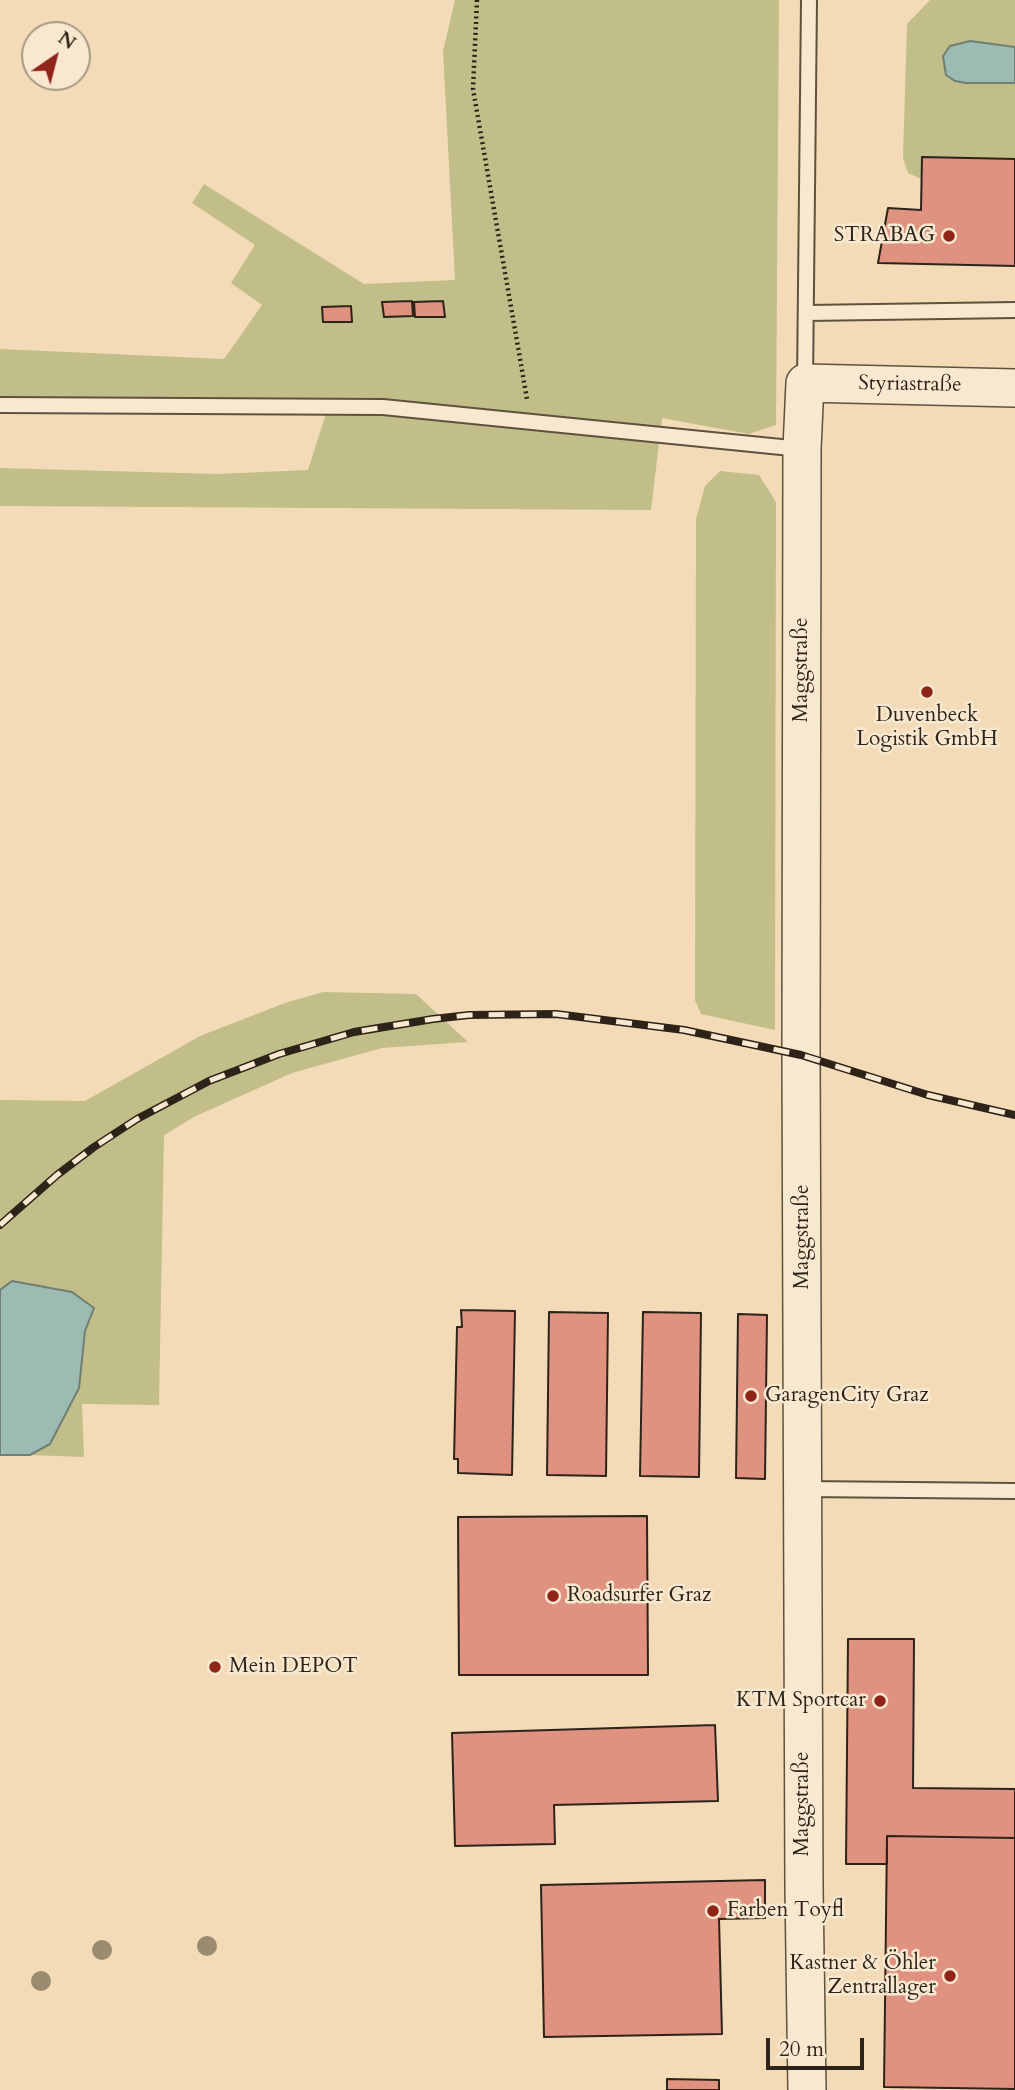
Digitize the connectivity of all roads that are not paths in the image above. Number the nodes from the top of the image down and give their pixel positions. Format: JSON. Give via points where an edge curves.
{"nodes":[{"id":1,"x":809,"y":0,"type":"edge"},
{"id":2,"x":1015,"y":310,"type":"edge"},
{"id":3,"x":806,"y":313,"type":"junction"},
{"id":4,"x":805,"y":383,"type":"junction"},
{"id":5,"x":1015,"y":388,"type":"edge"},
{"id":6,"x":0,"y":405,"type":"edge"},
{"id":7,"x":802,"y":449,"type":"junction"},
{"id":8,"x":804,"y":1489,"type":"junction"},
{"id":9,"x":1015,"y":1491,"type":"edge"},
{"id":10,"x":807,"y":2090,"type":"edge"}],
"edges":[{"from":1,"to":3,"type":"lane"},
{"from":2,"to":3,"type":"lane"},
{"from":3,"to":4,"type":"lane"},
{"from":4,"to":5,"type":"street","name":"Styriastraße"},
{"from":4,"to":7,"type":"street","name":"Maggstraße"},
{"from":6,"to":7,"type":"lane","via":[[383,407]]},
{"from":7,"to":8,"type":"street","name":"Maggstraße"},
{"from":8,"to":9,"type":"lane"},
{"from":8,"to":10,"type":"street","name":"Maggstraße"}]}
